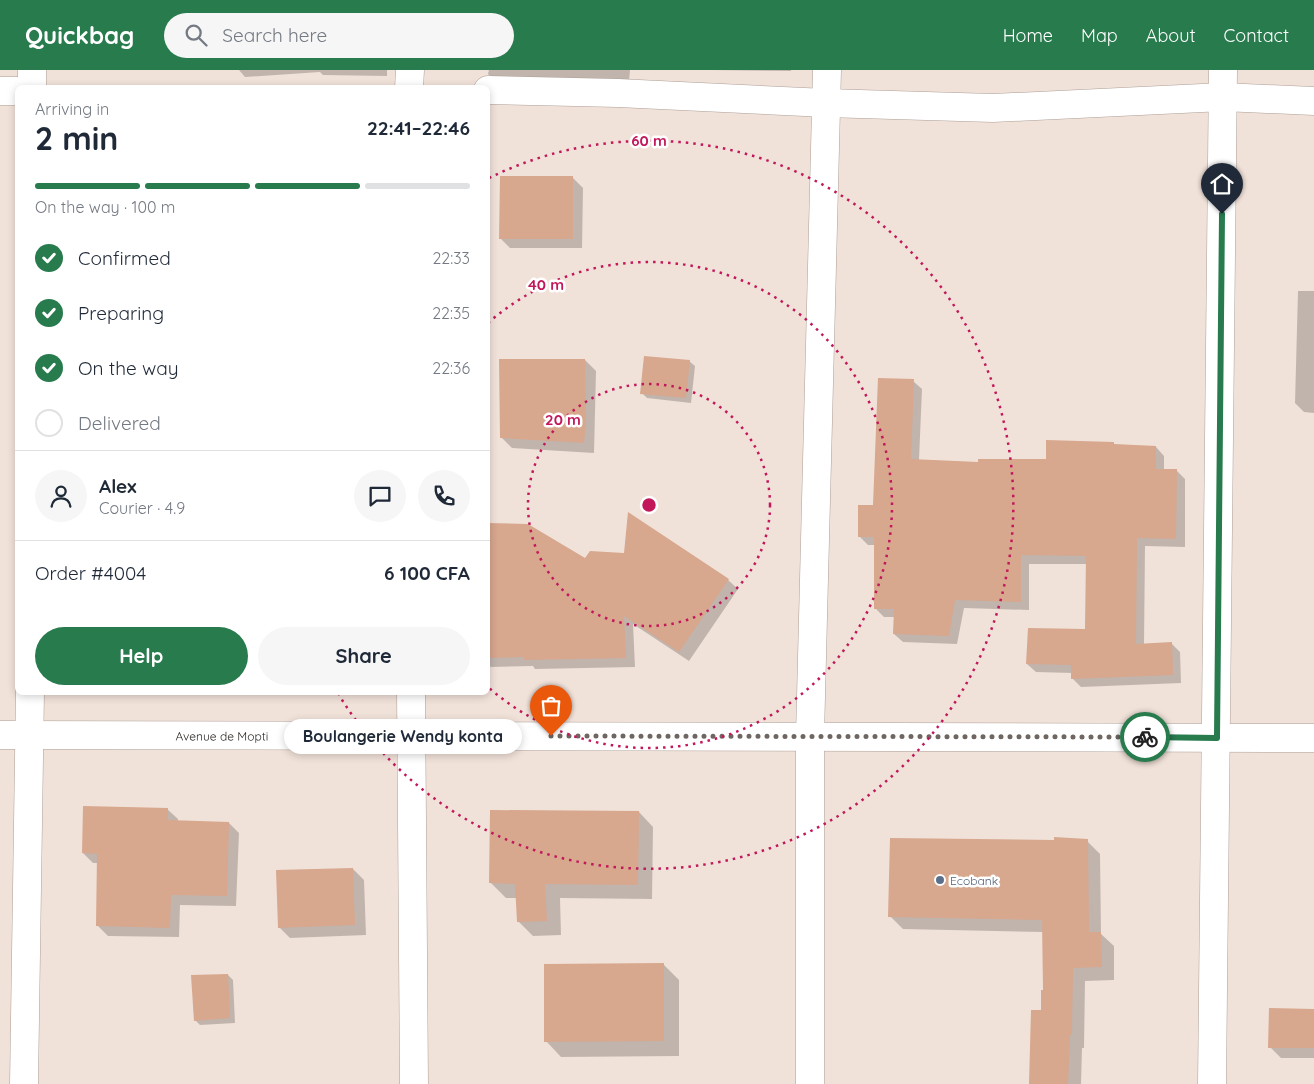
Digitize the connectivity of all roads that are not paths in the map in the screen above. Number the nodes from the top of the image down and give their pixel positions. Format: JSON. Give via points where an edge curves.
{"nodes":[{"id":1,"x":32,"y":70,"type":"edge"},
{"id":2,"x":410,"y":70,"type":"edge"},
{"id":3,"x":826,"y":70,"type":"edge"},
{"id":4,"x":1223,"y":70,"type":"edge"},
{"id":5,"x":32,"y":85,"type":"edge"},
{"id":6,"x":409,"y":85,"type":"edge"},
{"id":7,"x":490,"y":90,"type":"edge"},
{"id":8,"x":0,"y":91,"type":"edge"},
{"id":9,"x":15,"y":91,"type":"edge"},
{"id":10,"x":1223,"y":97,"type":"junction"},
{"id":11,"x":1314,"y":101,"type":"edge"},
{"id":12,"x":826,"y":103,"type":"junction"},
{"id":13,"x":30,"y":695,"type":"edge"},
{"id":14,"x":411,"y":695,"type":"edge"},
{"id":15,"x":0,"y":735,"type":"edge"},
{"id":16,"x":30,"y":735,"type":"junction"},
{"id":17,"x":412,"y":735,"type":"junction"},
{"id":18,"x":810,"y":736,"type":"junction"},
{"id":19,"x":1217,"y":738,"type":"junction"},
{"id":20,"x":1314,"y":738,"type":"edge"},
{"id":21,"x":24,"y":1084,"type":"edge"},
{"id":22,"x":414,"y":1084,"type":"edge"},
{"id":23,"x":810,"y":1084,"type":"edge"},
{"id":24,"x":1212,"y":1084,"type":"edge"}],
"edges":[{"from":1,"to":5,"type":"street"},
{"from":2,"to":6,"type":"street"},
{"from":3,"to":12,"type":"street"},
{"from":4,"to":10,"type":"street"},
{"from":7,"to":12,"type":"street"},
{"from":8,"to":9,"type":"street"},
{"from":10,"to":11,"type":"street"},
{"from":10,"to":12,"type":"street","via":[[993,108]]},
{"from":10,"to":19,"type":"street"},
{"from":12,"to":18,"type":"street"},
{"from":13,"to":16,"type":"street"},
{"from":14,"to":17,"type":"street"},
{"from":15,"to":16,"type":"street","name":"Avenue de Mopti"},
{"from":16,"to":17,"type":"street","name":"Avenue de Mopti"},
{"from":16,"to":21,"type":"street"},
{"from":17,"to":18,"type":"street","name":"Avenue de Mopti"},
{"from":17,"to":22,"type":"street"},
{"from":18,"to":19,"type":"street","name":"Avenue de Mopti"},
{"from":18,"to":23,"type":"street"},
{"from":19,"to":20,"type":"street","name":"Avenue de Mopti"},
{"from":19,"to":24,"type":"street"}]}
